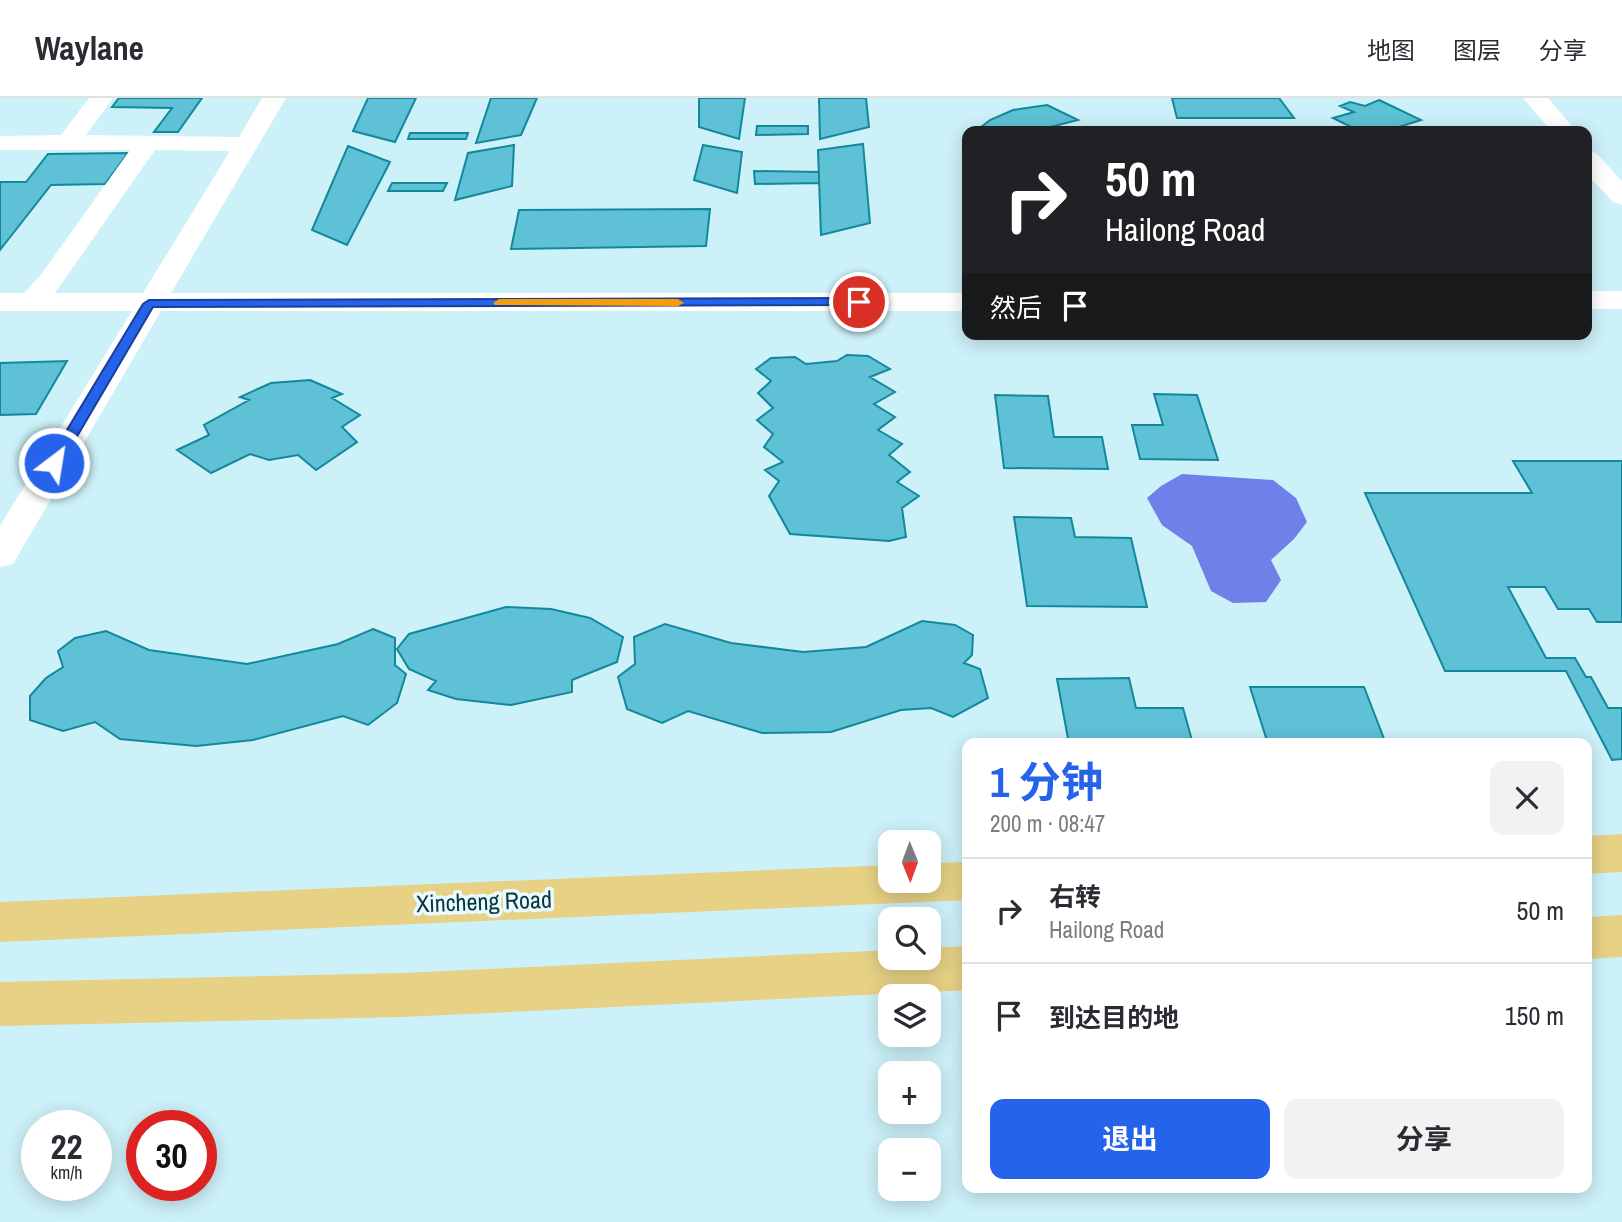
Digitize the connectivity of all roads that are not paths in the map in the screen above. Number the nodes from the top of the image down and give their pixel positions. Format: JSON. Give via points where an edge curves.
{"nodes":[{"id":1,"x":101,"y":98,"type":"edge"},
{"id":2,"x":274,"y":98,"type":"edge"},
{"id":3,"x":1535,"y":98,"type":"edge"},
{"id":4,"x":1560,"y":126,"type":"edge"},
{"id":5,"x":68,"y":142,"type":"junction"},
{"id":6,"x":148,"y":142,"type":"junction"},
{"id":7,"x":0,"y":143,"type":"edge"},
{"id":8,"x":247,"y":144,"type":"junction"},
{"id":9,"x":1592,"y":164,"type":"edge"},
{"id":10,"x":1622,"y":197,"type":"edge"},
{"id":11,"x":1592,"y":300,"type":"edge"},
{"id":12,"x":1622,"y":300,"type":"edge"},
{"id":13,"x":0,"y":302,"type":"edge"},
{"id":14,"x":32,"y":302,"type":"junction"},
{"id":15,"x":962,"y":302,"type":"edge"},
{"id":16,"x":149,"y":304,"type":"junction"},
{"id":17,"x":0,"y":555,"type":"edge"},
{"id":18,"x":1622,"y":853,"type":"edge"},
{"id":19,"x":1592,"y":855,"type":"edge"},
{"id":20,"x":962,"y":881,"type":"edge"},
{"id":21,"x":0,"y":922,"type":"edge"},
{"id":22,"x":1622,"y":936,"type":"edge"},
{"id":23,"x":1592,"y":938,"type":"edge"},
{"id":24,"x":962,"y":968,"type":"edge"},
{"id":25,"x":0,"y":1004,"type":"edge"}],
"edges":[{"from":1,"to":5,"type":"street"},
{"from":2,"to":8,"type":"street"},
{"from":3,"to":4,"type":"street"},
{"from":5,"to":6,"type":"street"},
{"from":5,"to":7,"type":"street"},
{"from":6,"to":8,"type":"street"},
{"from":6,"to":14,"type":"street"},
{"from":8,"to":16,"type":"street"},
{"from":9,"to":10,"type":"street"},
{"from":11,"to":12,"type":"street"},
{"from":13,"to":14,"type":"street"},
{"from":14,"to":16,"type":"street"},
{"from":15,"to":16,"type":"street"},
{"from":16,"to":17,"type":"street"},
{"from":18,"to":19,"type":"main road"},
{"from":20,"to":21,"type":"main road","name":"Xincheng Road"},
{"from":22,"to":23,"type":"main road"},
{"from":24,"to":25,"type":"main road","via":[[403,995]]}]}
